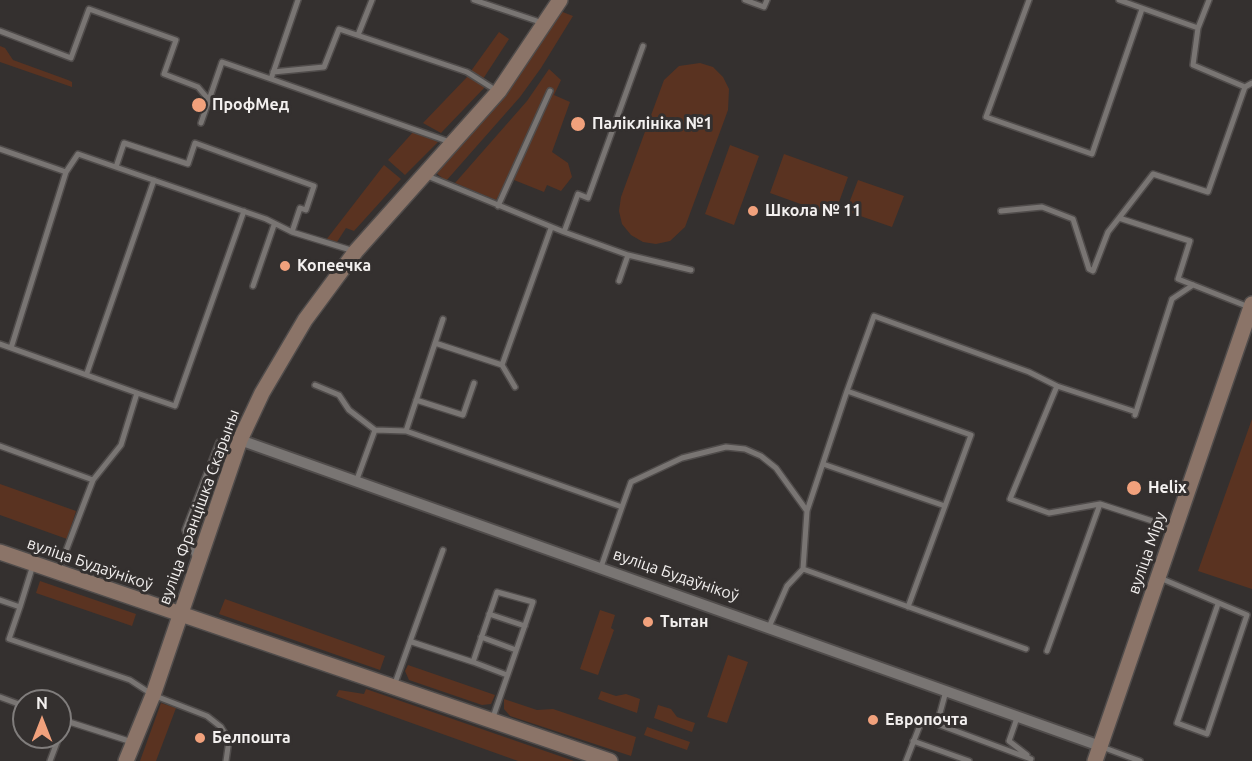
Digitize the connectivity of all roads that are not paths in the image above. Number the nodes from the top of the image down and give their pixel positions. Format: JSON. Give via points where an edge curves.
{"nodes":[{"id":1,"x":88,"y":0,"type":"edge"},
{"id":2,"x":298,"y":0,"type":"edge"},
{"id":3,"x":372,"y":0,"type":"edge"},
{"id":4,"x":474,"y":0,"type":"edge"},
{"id":5,"x":560,"y":0,"type":"edge"},
{"id":6,"x":745,"y":0,"type":"edge"},
{"id":7,"x":767,"y":0,"type":"edge"},
{"id":8,"x":1029,"y":0,"type":"edge"},
{"id":9,"x":1119,"y":0,"type":"edge"},
{"id":10,"x":1209,"y":0,"type":"edge"},
{"id":11,"x":89,"y":9,"type":"junction"},
{"id":12,"x":1142,"y":9,"type":"junction"},
{"id":13,"x":545,"y":24,"type":"junction"},
{"id":14,"x":1198,"y":28,"type":"junction"},
{"id":15,"x":0,"y":31,"type":"edge"},
{"id":16,"x":358,"y":35,"type":"junction"},
{"id":17,"x":643,"y":46,"type":"dead end"},
{"id":18,"x":273,"y":72,"type":"junction"},
{"id":19,"x":271,"y":79,"type":"junction"},
{"id":20,"x":1252,"y":83,"type":"edge"},
{"id":21,"x":1245,"y":87,"type":"junction"},
{"id":22,"x":499,"y":91,"type":"junction"},
{"id":23,"x":550,"y":91,"type":"dead end"},
{"id":24,"x":209,"y":100,"type":"junction"},
{"id":25,"x":201,"y":123,"type":"dead end"},
{"id":26,"x":452,"y":142,"type":"junction"},
{"id":27,"x":0,"y":149,"type":"edge"},
{"id":28,"x":116,"y":167,"type":"junction"},
{"id":29,"x":66,"y":172,"type":"junction"},
{"id":30,"x":425,"y":175,"type":"junction"},
{"id":31,"x":154,"y":180,"type":"junction"},
{"id":32,"x":498,"y":206,"type":"junction"},
{"id":33,"x":243,"y":211,"type":"junction"},
{"id":34,"x":1001,"y":211,"type":"dead end"},
{"id":35,"x":1119,"y":218,"type":"junction"},
{"id":36,"x":274,"y":225,"type":"junction"},
{"id":37,"x":551,"y":228,"type":"junction"},
{"id":38,"x":292,"y":232,"type":"junction"},
{"id":39,"x":564,"y":232,"type":"junction"},
{"id":40,"x":356,"y":251,"type":"junction"},
{"id":41,"x":628,"y":255,"type":"junction"},
{"id":42,"x":691,"y":270,"type":"dead end"},
{"id":43,"x":619,"y":282,"type":"dead end"},
{"id":44,"x":1193,"y":285,"type":"junction"},
{"id":45,"x":253,"y":286,"type":"dead end"},
{"id":46,"x":1252,"y":306,"type":"edge"},
{"id":47,"x":443,"y":319,"type":"dead end"},
{"id":48,"x":435,"y":343,"type":"junction"},
{"id":49,"x":0,"y":344,"type":"edge"},
{"id":50,"x":11,"y":348,"type":"junction"},
{"id":51,"x":502,"y":365,"type":"junction"},
{"id":52,"x":87,"y":373,"type":"junction"},
{"id":53,"x":474,"y":383,"type":"dead end"},
{"id":54,"x":315,"y":386,"type":"dead end"},
{"id":55,"x":1057,"y":386,"type":"junction"},
{"id":56,"x":515,"y":387,"type":"dead end"},
{"id":57,"x":847,"y":391,"type":"junction"},
{"id":58,"x":137,"y":393,"type":"junction"},
{"id":59,"x":1141,"y":396,"type":"junction"},
{"id":60,"x":416,"y":400,"type":"junction"},
{"id":61,"x":1136,"y":402,"type":"dead end"},
{"id":62,"x":375,"y":430,"type":"junction"},
{"id":63,"x":406,"y":431,"type":"junction"},
{"id":64,"x":240,"y":440,"type":"junction"},
{"id":65,"x":0,"y":446,"type":"edge"},
{"id":66,"x":823,"y":464,"type":"junction"},
{"id":67,"x":93,"y":480,"type":"junction"},
{"id":68,"x":356,"y":482,"type":"junction"},
{"id":69,"x":1100,"y":504,"type":"junction"},
{"id":70,"x":945,"y":506,"type":"junction"},
{"id":71,"x":622,"y":507,"type":"junction"},
{"id":72,"x":807,"y":511,"type":"junction"},
{"id":73,"x":1175,"y":528,"type":"junction"},
{"id":74,"x":443,"y":550,"type":"dead end"},
{"id":75,"x":0,"y":552,"type":"edge"},
{"id":76,"x":197,"y":562,"type":"junction"},
{"id":77,"x":34,"y":563,"type":"junction"},
{"id":78,"x":601,"y":567,"type":"junction"},
{"id":79,"x":803,"y":569,"type":"junction"},
{"id":80,"x":58,"y":571,"type":"junction"},
{"id":81,"x":1158,"y":578,"type":"junction"},
{"id":82,"x":0,"y":600,"type":"edge"},
{"id":83,"x":1218,"y":604,"type":"junction"},
{"id":84,"x":20,"y":607,"type":"junction"},
{"id":85,"x":908,"y":607,"type":"junction"},
{"id":86,"x":180,"y":614,"type":"junction"},
{"id":87,"x":489,"y":614,"type":"junction"},
{"id":88,"x":525,"y":626,"type":"junction"},
{"id":89,"x":769,"y":627,"type":"junction"},
{"id":90,"x":481,"y":637,"type":"junction"},
{"id":91,"x":412,"y":642,"type":"junction"},
{"id":92,"x":516,"y":650,"type":"junction"},
{"id":93,"x":1026,"y":650,"type":"dead end"},
{"id":94,"x":1047,"y":651,"type":"dead end"},
{"id":95,"x":473,"y":662,"type":"junction"},
{"id":96,"x":507,"y":675,"type":"junction"},
{"id":97,"x":394,"y":688,"type":"junction"},
{"id":98,"x":946,"y":691,"type":"junction"},
{"id":99,"x":153,"y":694,"type":"junction"},
{"id":100,"x":1017,"y":718,"type":"junction"},
{"id":101,"x":492,"y":721,"type":"junction"},
{"id":102,"x":72,"y":723,"type":"edge"},
{"id":103,"x":937,"y":724,"type":"junction"},
{"id":104,"x":913,"y":741,"type":"junction"},
{"id":105,"x":134,"y":742,"type":"junction"},
{"id":106,"x":1098,"y":754,"type":"edge"},
{"id":107,"x":1031,"y":760,"type":"edge"},
{"id":108,"x":126,"y":761,"type":"edge"},
{"id":109,"x":226,"y":761,"type":"edge"},
{"id":110,"x":610,"y":761,"type":"edge"},
{"id":111,"x":906,"y":761,"type":"edge"},
{"id":112,"x":969,"y":761,"type":"edge"},
{"id":113,"x":1140,"y":761,"type":"edge"}],
"edges":[{"from":1,"to":11,"type":"lane"},
{"from":2,"to":18,"type":"lane"},
{"from":3,"to":16,"type":"lane"},
{"from":4,"to":13,"type":"lane"},
{"from":5,"to":13,"type":"main road","name":"вуліца Францішка Скарыны"},
{"from":6,"to":7,"type":"lane","via":[[765,7]]},
{"from":8,"to":12,"type":"lane","via":[[986,117],[1092,154]]},
{"from":9,"to":12,"type":"lane"},
{"from":10,"to":14,"type":"lane"},
{"from":11,"to":15,"type":"lane","via":[[71,58]]},
{"from":11,"to":24,"type":"lane","via":[[176,40],[164,74],[198,87]]},
{"from":12,"to":14,"type":"lane"},
{"from":13,"to":22,"type":"main road","name":"вуліца Францішка Скарыны"},
{"from":14,"to":21,"type":"lane","via":[[1193,66]]},
{"from":16,"to":18,"type":"lane","via":[[339,29],[324,67]]},
{"from":16,"to":22,"type":"lane","via":[[467,72]]},
{"from":17,"to":39,"type":"lane","via":[[588,198],[578,194]]},
{"from":18,"to":19,"type":"lane"},
{"from":19,"to":24,"type":"lane","via":[[222,62]]},
{"from":19,"to":26,"type":"lane"},
{"from":20,"to":21,"type":"lane"},
{"from":21,"to":35,"type":"lane","via":[[1208,192],[1153,174]]},
{"from":22,"to":26,"type":"main road","name":"вуліца Францішка Скарыны"},
{"from":23,"to":32,"type":"lane"},
{"from":24,"to":25,"type":"lane"},
{"from":26,"to":30,"type":"main road","name":"вуліца Францішка Скарыны"},
{"from":27,"to":29,"type":"lane"},
{"from":28,"to":29,"type":"lane","via":[[78,154]]},
{"from":28,"to":31,"type":"lane"},
{"from":28,"to":38,"type":"lane","via":[[124,142],[188,164],[195,142],[314,186],[306,210],[300,208]]},
{"from":29,"to":50,"type":"lane"},
{"from":30,"to":32,"type":"lane"},
{"from":30,"to":40,"type":"main road","name":"вуліца Францішка Скарыны"},
{"from":31,"to":33,"type":"lane"},
{"from":31,"to":52,"type":"lane"},
{"from":32,"to":37,"type":"lane"},
{"from":33,"to":36,"type":"lane"},
{"from":33,"to":58,"type":"lane","via":[[175,406]]},
{"from":34,"to":35,"type":"lane","via":[[1042,207],[1074,219],[1089,269],[1093,271],[1108,232]]},
{"from":35,"to":44,"type":"lane","via":[[1190,241],[1178,279]]},
{"from":36,"to":38,"type":"lane"},
{"from":36,"to":45,"type":"lane"},
{"from":37,"to":39,"type":"lane"},
{"from":37,"to":51,"type":"lane"},
{"from":38,"to":40,"type":"lane"},
{"from":39,"to":41,"type":"lane"},
{"from":40,"to":64,"type":"main road","name":"вуліца Францішка Скарыны","via":[[305,320],[262,393]]},
{"from":41,"to":42,"type":"lane"},
{"from":41,"to":43,"type":"lane"},
{"from":44,"to":46,"type":"lane"},
{"from":44,"to":59,"type":"lane","via":[[1172,299]]},
{"from":46,"to":73,"type":"main road","name":"вуліца Міру"},
{"from":47,"to":48,"type":"lane"},
{"from":48,"to":51,"type":"lane"},
{"from":48,"to":60,"type":"lane"},
{"from":49,"to":50,"type":"lane"},
{"from":50,"to":52,"type":"lane"},
{"from":51,"to":56,"type":"lane"},
{"from":52,"to":58,"type":"lane"},
{"from":53,"to":60,"type":"lane","via":[[463,416]]},
{"from":54,"to":62,"type":"lane","via":[[339,395],[349,410]]},
{"from":55,"to":57,"type":"lane","via":[[1029,372],[874,316]]},
{"from":55,"to":59,"type":"lane","via":[[1134,413]]},
{"from":55,"to":69,"type":"lane","via":[[1010,499],[1048,513]]},
{"from":57,"to":66,"type":"lane"},
{"from":57,"to":70,"type":"lane","via":[[970,435]]},
{"from":58,"to":67,"type":"lane","via":[[122,444]]},
{"from":59,"to":61,"type":"lane"},
{"from":60,"to":63,"type":"lane"},
{"from":62,"to":63,"type":"lane"},
{"from":62,"to":68,"type":"lane"},
{"from":63,"to":71,"type":"lane"},
{"from":64,"to":68,"type":"street","name":"вуліца Будаўнікоў"},
{"from":64,"to":76,"type":"main road","name":"вуліца Францішка Скарыны"},
{"from":64,"to":76,"type":"lane","via":[[219,442],[185,530]]},
{"from":65,"to":67,"type":"lane"},
{"from":66,"to":70,"type":"lane"},
{"from":66,"to":72,"type":"lane"},
{"from":67,"to":80,"type":"lane"},
{"from":68,"to":78,"type":"street","name":"вуліца Будаўнікоў"},
{"from":69,"to":73,"type":"lane"},
{"from":69,"to":94,"type":"lane"},
{"from":70,"to":85,"type":"lane"},
{"from":71,"to":72,"type":"lane","via":[[631,482],[682,458],[726,447],[761,456],[776,468]]},
{"from":71,"to":78,"type":"lane"},
{"from":72,"to":79,"type":"lane"},
{"from":73,"to":81,"type":"main road","name":"вуліца Міру"},
{"from":74,"to":91,"type":"lane"},
{"from":75,"to":77,"type":"main road","name":"вуліца Будаўнікоў"},
{"from":76,"to":86,"type":"main road","name":"вуліца Францішка Скарыны"},
{"from":77,"to":80,"type":"main road","name":"вуліца Будаўнікоў"},
{"from":77,"to":84,"type":"lane"},
{"from":78,"to":89,"type":"street","name":"вуліца Будаўнікоў"},
{"from":79,"to":85,"type":"lane"},
{"from":79,"to":89,"type":"lane","via":[[787,586]]},
{"from":80,"to":86,"type":"main road","name":"вуліца Будаўнікоў"},
{"from":81,"to":83,"type":"lane"},
{"from":81,"to":106,"type":"main road","name":"вуліца Міру"},
{"from":82,"to":84,"type":"lane"},
{"from":83,"to":83,"type":"lane","via":[[1247,615],[1207,734],[1177,723]]},
{"from":84,"to":99,"type":"lane","via":[[9,639],[130,680]]},
{"from":85,"to":93,"type":"lane"},
{"from":86,"to":97,"type":"main road","name":"вуліца Будаўнікоў"},
{"from":86,"to":99,"type":"main road","name":"вуліца Францішка Скарыны"},
{"from":87,"to":88,"type":"lane"},
{"from":87,"to":88,"type":"lane","via":[[497,592],[533,602]]},
{"from":87,"to":90,"type":"lane"},
{"from":88,"to":92,"type":"lane"},
{"from":89,"to":98,"type":"street","name":"вуліца Будаўнікоў"},
{"from":90,"to":92,"type":"lane"},
{"from":90,"to":95,"type":"lane"},
{"from":91,"to":95,"type":"lane"},
{"from":91,"to":97,"type":"lane"},
{"from":92,"to":96,"type":"lane"},
{"from":95,"to":96,"type":"lane"},
{"from":96,"to":101,"type":"lane"},
{"from":97,"to":101,"type":"main road","name":"вуліца Будаўнікоў"},
{"from":98,"to":100,"type":"street","name":"вуліца Будаўнікоў"},
{"from":98,"to":103,"type":"lane"},
{"from":99,"to":105,"type":"main road","name":"вуліца Францішка Скарыны"},
{"from":99,"to":109,"type":"lane","via":[[207,716],[221,727],[229,740]]},
{"from":100,"to":106,"type":"street","name":"вуліца Будаўнікоў"},
{"from":100,"to":107,"type":"lane","via":[[1010,741]]},
{"from":101,"to":110,"type":"main road","name":"вуліца Будаўнікоў"},
{"from":102,"to":105,"type":"lane"},
{"from":103,"to":104,"type":"lane","via":[[922,720]]},
{"from":103,"to":107,"type":"lane"},
{"from":104,"to":111,"type":"lane"},
{"from":104,"to":112,"type":"lane"},
{"from":105,"to":108,"type":"main road","name":"вуліца Францішка Скарыны"},
{"from":106,"to":113,"type":"lane"}]}
